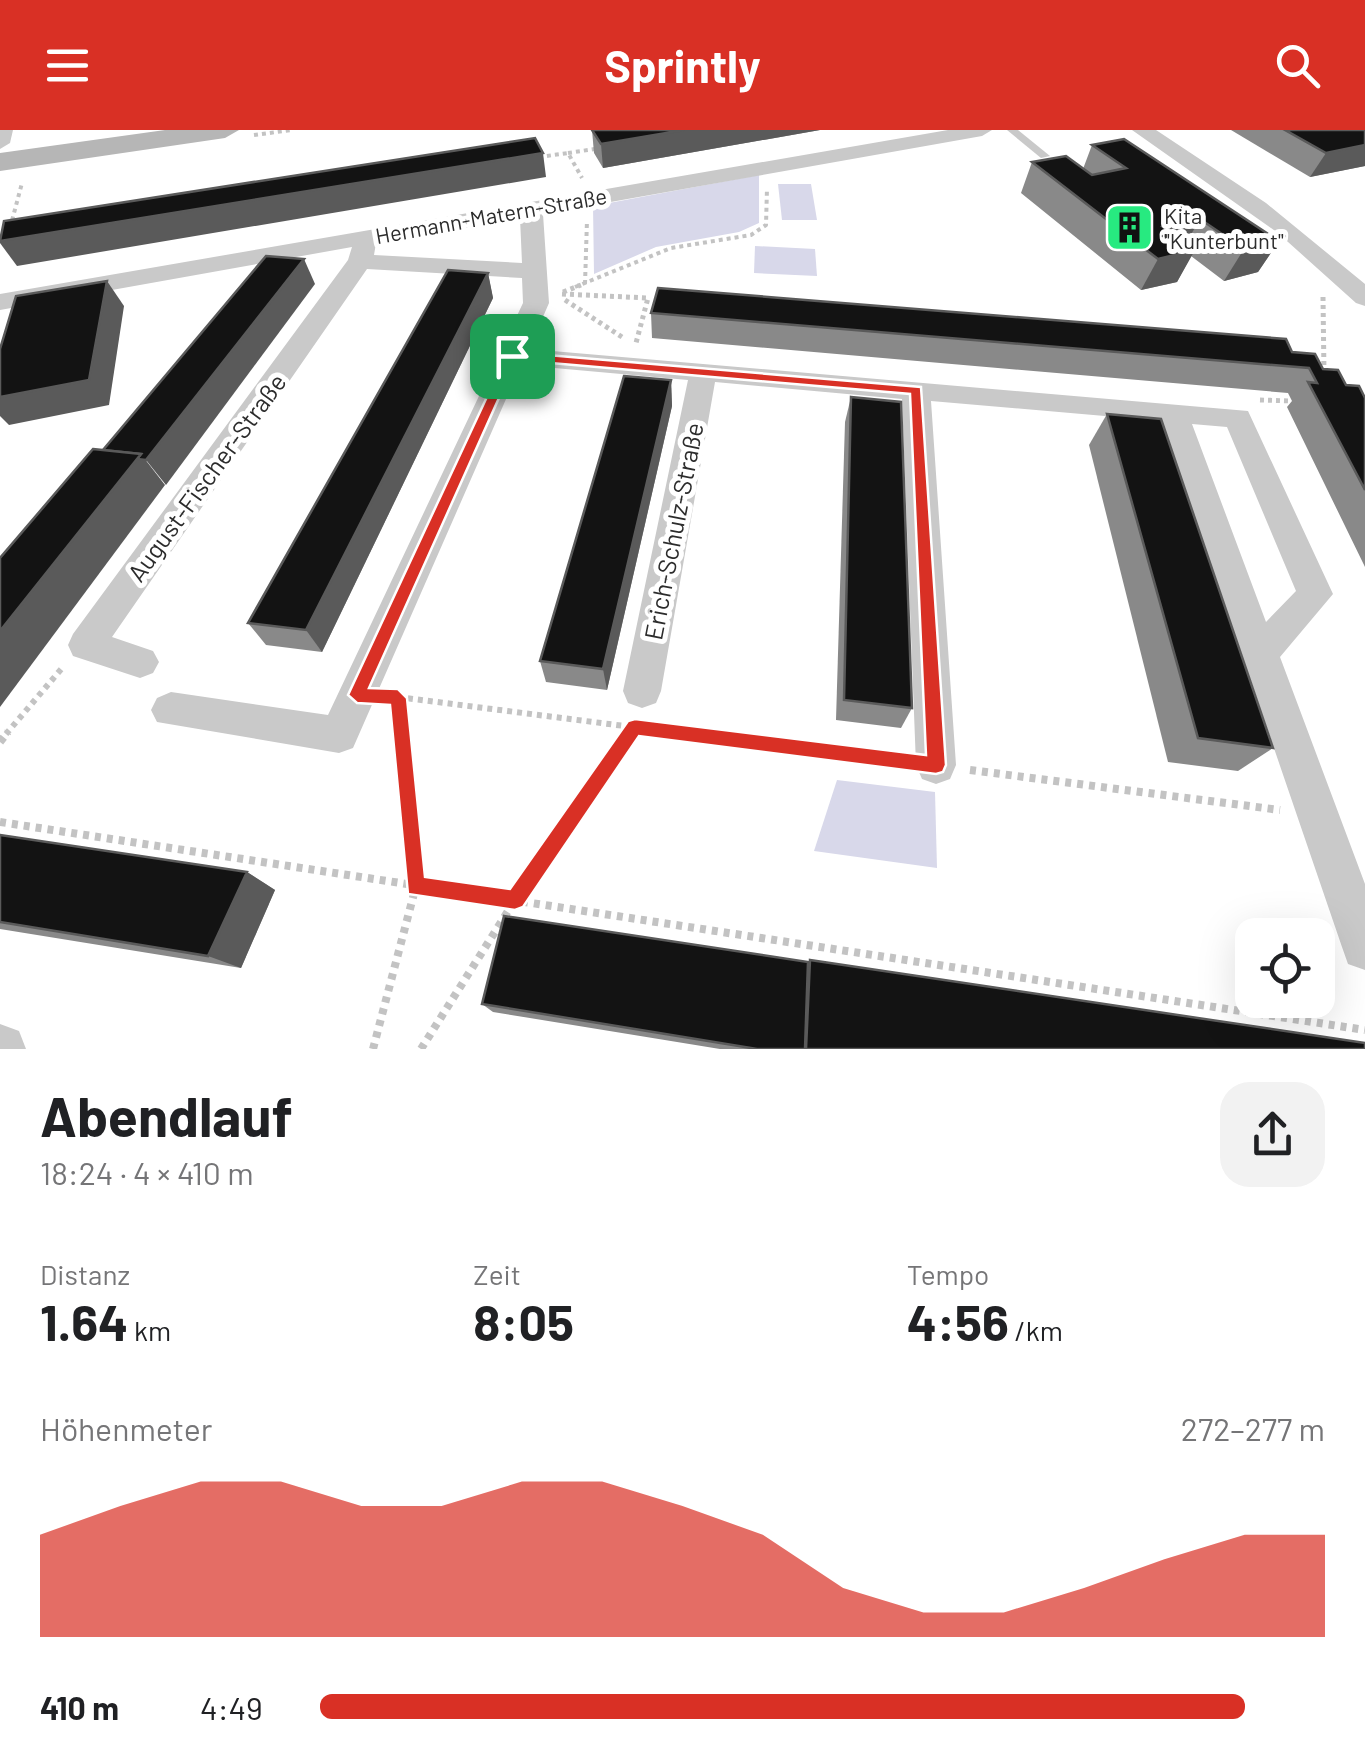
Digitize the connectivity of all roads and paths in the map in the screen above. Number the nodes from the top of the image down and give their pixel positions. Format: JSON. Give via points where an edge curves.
{"nodes":[{"id":1,"x":3,"y":130,"type":"edge"},
{"id":2,"x":169,"y":130,"type":"edge"},
{"id":3,"x":224,"y":130,"type":"edge"},
{"id":4,"x":982,"y":130,"type":"edge"},
{"id":5,"x":1012,"y":130,"type":"edge"},
{"id":6,"x":1142,"y":130,"type":"edge"},
{"id":7,"x":0,"y":143,"type":"edge"},
{"id":8,"x":604,"y":147,"type":"edge"},
{"id":9,"x":568,"y":153,"type":"junction"},
{"id":10,"x":0,"y":154,"type":"edge"},
{"id":11,"x":1045,"y":156,"type":"edge"},
{"id":12,"x":529,"y":159,"type":"edge"},
{"id":13,"x":13,"y":164,"type":"edge"},
{"id":14,"x":768,"y":167,"type":"junction"},
{"id":15,"x":531,"y":207,"type":"junction"},
{"id":16,"x":589,"y":208,"type":"junction"},
{"id":17,"x":21,"y":238,"type":"edge"},
{"id":18,"x":363,"y":249,"type":"junction"},
{"id":19,"x":536,"y":271,"type":"junction"},
{"id":20,"x":584,"y":284,"type":"junction"},
{"id":21,"x":1322,"y":286,"type":"dead end"},
{"id":22,"x":556,"y":294,"type":"junction"},
{"id":23,"x":1365,"y":298,"type":"edge"},
{"id":24,"x":0,"y":302,"type":"edge"},
{"id":25,"x":512,"y":356,"type":"junction"},
{"id":26,"x":703,"y":372,"type":"junction"},
{"id":27,"x":1313,"y":376,"type":"edge"},
{"id":28,"x":916,"y":390,"type":"junction"},
{"id":29,"x":1173,"y":412,"type":"junction"},
{"id":30,"x":86,"y":645,"type":"junction"},
{"id":31,"x":1261,"y":652,"type":"junction"},
{"id":32,"x":140,"y":662,"type":"dead end"},
{"id":33,"x":642,"y":691,"type":"joint"},
{"id":34,"x":357,"y":695,"type":"junction"},
{"id":35,"x":398,"y":698,"type":"junction"},
{"id":36,"x":171,"y":710,"type":"dead end"},
{"id":37,"x":635,"y":727,"type":"junction"},
{"id":38,"x":0,"y":742,"type":"edge"},
{"id":39,"x":936,"y":765,"type":"junction"},
{"id":40,"x":1294,"y":812,"type":"dead end"},
{"id":41,"x":0,"y":822,"type":"edge"},
{"id":42,"x":416,"y":886,"type":"junction"},
{"id":43,"x":515,"y":900,"type":"junction"},
{"id":44,"x":1365,"y":947,"type":"edge"},
{"id":45,"x":1365,"y":1030,"type":"edge"},
{"id":46,"x":373,"y":1049,"type":"edge"},
{"id":47,"x":421,"y":1049,"type":"edge"}],
"edges":[{"from":1,"to":7,"type":"street"},
{"from":2,"to":10,"type":"main road"},
{"from":3,"to":13,"type":"main road"},
{"from":4,"to":14,"type":"street","name":"Hermann-Matern-Straße"},
{"from":5,"to":11,"type":"lane"},
{"from":6,"to":23,"type":"street","via":[[1255,203]]},
{"from":8,"to":9,"type":"path"},
{"from":9,"to":12,"type":"path"},
{"from":9,"to":16,"type":"path"},
{"from":13,"to":17,"type":"path","via":[[8,226]]},
{"from":14,"to":16,"type":"street","name":"Hermann-Matern-Straße"},
{"from":14,"to":20,"type":"path","via":[[766,224],[751,235],[671,248]]},
{"from":15,"to":16,"type":"street","name":"Hermann-Matern-Straße"},
{"from":15,"to":18,"type":"street","name":"Hermann-Matern-Straße"},
{"from":15,"to":19,"type":"street"},
{"from":16,"to":20,"type":"path"},
{"from":18,"to":19,"type":"street"},
{"from":18,"to":24,"type":"street","name":"Hermann-Matern-Straße"},
{"from":18,"to":30,"type":"street","name":"August-Fischer-Straße"},
{"from":19,"to":25,"type":"street","via":[[536,304]]},
{"from":20,"to":22,"type":"path"},
{"from":21,"to":27,"type":"path","via":[[1324,386]]},
{"from":22,"to":22,"type":"path","via":[[620,336],[635,346],[648,298]]},
{"from":25,"to":26,"type":"street"},
{"from":25,"to":34,"type":"street"},
{"from":26,"to":28,"type":"street"},
{"from":26,"to":33,"type":"street","name":"Erich-Schulz-Straße"},
{"from":28,"to":29,"type":"street"},
{"from":28,"to":39,"type":"street"},
{"from":29,"to":31,"type":"street"},
{"from":29,"to":31,"type":"street","via":[[1238,418],[1314,594]]},
{"from":30,"to":32,"type":"street"},
{"from":30,"to":38,"type":"path"},
{"from":31,"to":44,"type":"street"},
{"from":33,"to":37,"type":"path"},
{"from":34,"to":35,"type":"path"},
{"from":34,"to":36,"type":"street","via":[[339,735]]},
{"from":35,"to":37,"type":"path"},
{"from":35,"to":42,"type":"path"},
{"from":37,"to":39,"type":"path"},
{"from":37,"to":43,"type":"path"},
{"from":39,"to":40,"type":"path"},
{"from":41,"to":42,"type":"path"},
{"from":42,"to":43,"type":"path"},
{"from":42,"to":46,"type":"path"},
{"from":43,"to":45,"type":"path"},
{"from":43,"to":47,"type":"path"}]}
